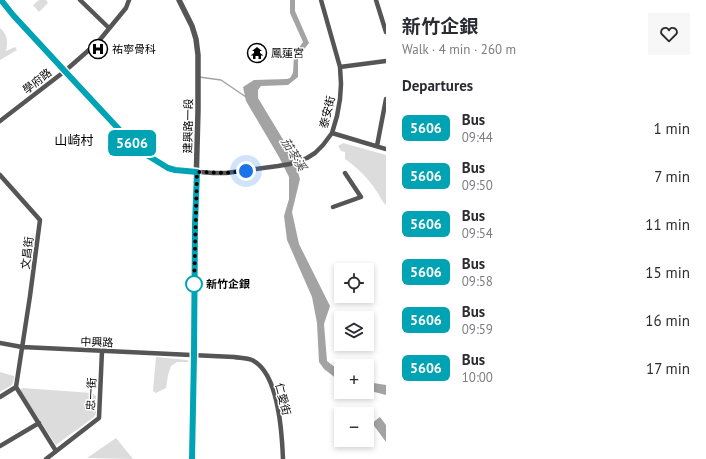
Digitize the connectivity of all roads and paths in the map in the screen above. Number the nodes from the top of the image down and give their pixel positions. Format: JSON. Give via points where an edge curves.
{"nodes":[{"id":1,"x":1,"y":0,"type":"edge"},
{"id":2,"x":80,"y":0,"type":"edge"},
{"id":3,"x":130,"y":0,"type":"edge"},
{"id":4,"x":179,"y":0,"type":"edge"},
{"id":5,"x":321,"y":0,"type":"edge"},
{"id":6,"x":376,"y":0,"type":"edge"},
{"id":7,"x":109,"y":28,"type":"junction"},
{"id":8,"x":386,"y":32,"type":"edge"},
{"id":9,"x":386,"y":61,"type":"edge"},
{"id":10,"x":340,"y":67,"type":"junction"},
{"id":11,"x":65,"y":71,"type":"junction"},
{"id":12,"x":386,"y":99,"type":"edge"},
{"id":13,"x":0,"y":121,"type":"edge"},
{"id":14,"x":332,"y":133,"type":"junction"},
{"id":15,"x":377,"y":146,"type":"junction"},
{"id":16,"x":386,"y":149,"type":"edge"},
{"id":17,"x":197,"y":172,"type":"junction"},
{"id":18,"x":345,"y":173,"type":"dead end"},
{"id":19,"x":0,"y":175,"type":"edge"},
{"id":20,"x":333,"y":206,"type":"dead end"},
{"id":21,"x":0,"y":343,"type":"edge"},
{"id":22,"x":22,"y":347,"type":"junction"},
{"id":23,"x":102,"y":351,"type":"junction"},
{"id":24,"x":194,"y":355,"type":"junction"},
{"id":25,"x":16,"y":387,"type":"junction"},
{"id":26,"x":0,"y":397,"type":"edge"},
{"id":27,"x":39,"y":423,"type":"junction"},
{"id":28,"x":0,"y":446,"type":"edge"},
{"id":29,"x":56,"y":450,"type":"junction"},
{"id":30,"x":46,"y":459,"type":"edge"},
{"id":31,"x":192,"y":459,"type":"edge"},
{"id":32,"x":283,"y":459,"type":"edge"}],
"edges":[{"from":1,"to":11,"type":"street","name":"泰安街"},
{"from":2,"to":7,"type":"street"},
{"from":3,"to":7,"type":"street","name":"學府路"},
{"from":4,"to":17,"type":"street","name":"建興路一段","via":[[192,26],[198,55]]},
{"from":5,"to":10,"type":"street","name":"泰安街"},
{"from":6,"to":8,"type":"street"},
{"from":7,"to":11,"type":"street","name":"學府路","via":[[98,42]]},
{"from":9,"to":10,"type":"street"},
{"from":10,"to":14,"type":"street","name":"泰安街","via":[[340,99]]},
{"from":11,"to":13,"type":"street","name":"學府路"},
{"from":11,"to":17,"type":"street","name":"泰安街","via":[[142,152],[168,168]]},
{"from":12,"to":15,"type":"street"},
{"from":14,"to":15,"type":"street"},
{"from":14,"to":17,"type":"street","name":"泰安街","via":[[315,153],[290,164],[226,173]]},
{"from":15,"to":16,"type":"street"},
{"from":17,"to":24,"type":"street","name":"建興路一段"},
{"from":18,"to":20,"type":"street","via":[[360,197]]},
{"from":19,"to":22,"type":"street","name":"文昌街","via":[[40,220]]},
{"from":21,"to":22,"type":"street","name":"中興路"},
{"from":22,"to":23,"type":"street","name":"中興路"},
{"from":22,"to":25,"type":"street","name":"文昌街"},
{"from":23,"to":24,"type":"street","name":"中興路"},
{"from":23,"to":29,"type":"street","name":"忠一街","via":[[99,418]]},
{"from":24,"to":31,"type":"street","name":"建興路一段"},
{"from":24,"to":32,"type":"street","name":"仁愛街","via":[[251,360],[264,371],[272,386],[277,405]]},
{"from":25,"to":26,"type":"street"},
{"from":25,"to":27,"type":"street"},
{"from":27,"to":28,"type":"street"},
{"from":27,"to":29,"type":"street"},
{"from":29,"to":30,"type":"street","name":"忠一街"}]}
